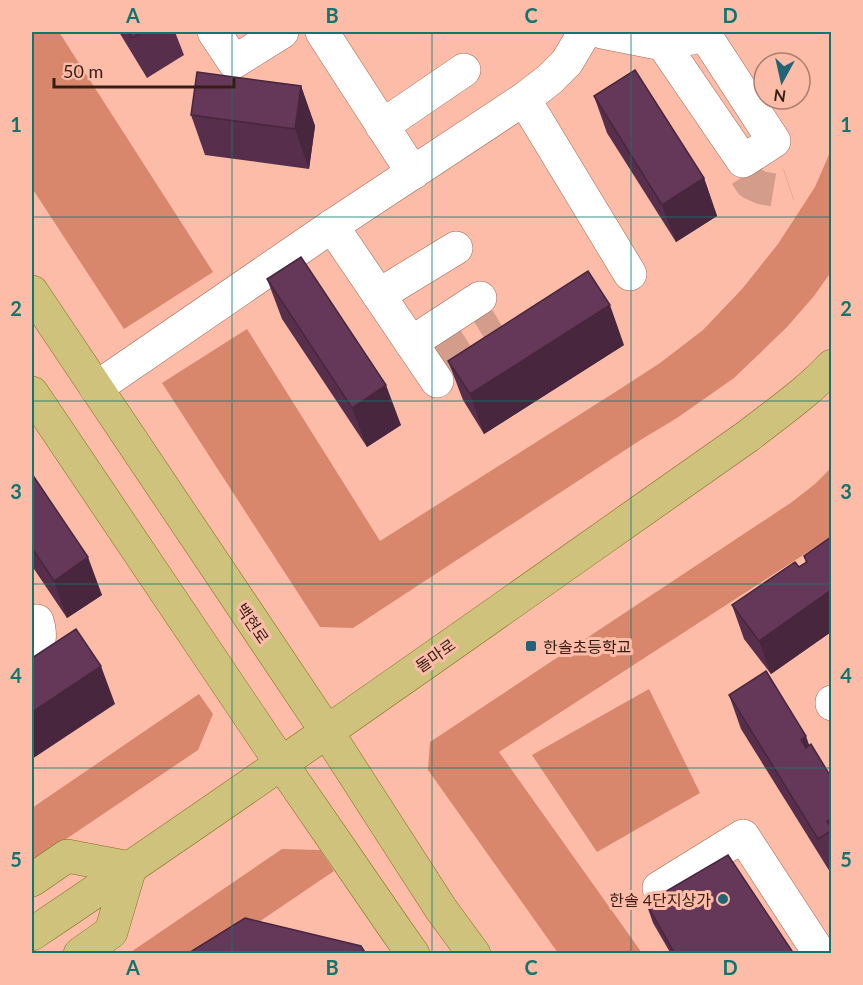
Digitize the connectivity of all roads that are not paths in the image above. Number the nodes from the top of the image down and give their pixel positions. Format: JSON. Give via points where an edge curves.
{"nodes":[{"id":1,"x":214,"y":32,"type":"edge"},
{"id":2,"x":282,"y":32,"type":"edge"},
{"id":3,"x":583,"y":32,"type":"edge"},
{"id":4,"x":602,"y":32,"type":"edge"},
{"id":5,"x":328,"y":33,"type":"edge"},
{"id":6,"x":464,"y":70,"type":"dead end"},
{"id":7,"x":524,"y":99,"type":"junction"},
{"id":8,"x":382,"y":126,"type":"junction"},
{"id":9,"x":744,"y":168,"type":"tunnel mouth"},
{"id":10,"x":413,"y":173,"type":"junction"},
{"id":11,"x":333,"y":226,"type":"junction"},
{"id":12,"x":456,"y":248,"type":"dead end"},
{"id":13,"x":630,"y":274,"type":"dead end"},
{"id":14,"x":32,"y":292,"type":"edge"},
{"id":15,"x":379,"y":296,"type":"junction"},
{"id":16,"x":480,"y":298,"type":"dead end"},
{"id":17,"x":831,"y":366,"type":"edge"},
{"id":18,"x":96,"y":388,"type":"junction"},
{"id":19,"x":32,"y":393,"type":"edge"},
{"id":20,"x":37,"y":621,"type":"dead end"},
{"id":21,"x":32,"y":660,"type":"edge"},
{"id":22,"x":327,"y":732,"type":"junction"},
{"id":23,"x":281,"y":764,"type":"junction"},
{"id":24,"x":130,"y":868,"type":"junction"},
{"id":25,"x":32,"y":880,"type":"edge"},
{"id":26,"x":659,"y":888,"type":"dead end"},
{"id":27,"x":32,"y":934,"type":"edge"},
{"id":28,"x":80,"y":954,"type":"edge"},
{"id":29,"x":413,"y":954,"type":"edge"},
{"id":30,"x":474,"y":954,"type":"edge"},
{"id":31,"x":820,"y":954,"type":"edge"}],
"edges":[{"from":1,"to":2,"type":"lane","via":[[234,62]]},
{"from":3,"to":7,"type":"lane","via":[[567,62]]},
{"from":4,"to":9,"type":"lane","via":[[663,44]]},
{"from":5,"to":8,"type":"lane"},
{"from":6,"to":8,"type":"lane"},
{"from":7,"to":10,"type":"lane"},
{"from":7,"to":13,"type":"lane"},
{"from":8,"to":10,"type":"lane"},
{"from":10,"to":11,"type":"lane"},
{"from":11,"to":15,"type":"lane"},
{"from":11,"to":18,"type":"lane"},
{"from":12,"to":15,"type":"lane"},
{"from":14,"to":18,"type":"main road","name":"백현로"},
{"from":15,"to":16,"type":"lane","via":[[429,362]]},
{"from":17,"to":22,"type":"main road","name":"돌마로","via":[[748,436]]},
{"from":18,"to":22,"type":"main road","name":"백현로"},
{"from":19,"to":23,"type":"main road"},
{"from":20,"to":21,"type":"lane","via":[[40,633]]},
{"from":22,"to":23,"type":"main road","name":"돌마로"},
{"from":22,"to":30,"type":"main road","name":"백현로"},
{"from":23,"to":24,"type":"main road","name":"돌마로"},
{"from":23,"to":29,"type":"main road"},
{"from":24,"to":25,"type":"main road","via":[[67,856]]},
{"from":24,"to":27,"type":"main road","name":"돌마로"},
{"from":24,"to":28,"type":"main road","via":[[111,932]]},
{"from":26,"to":31,"type":"lane","via":[[743,836]]}]}
